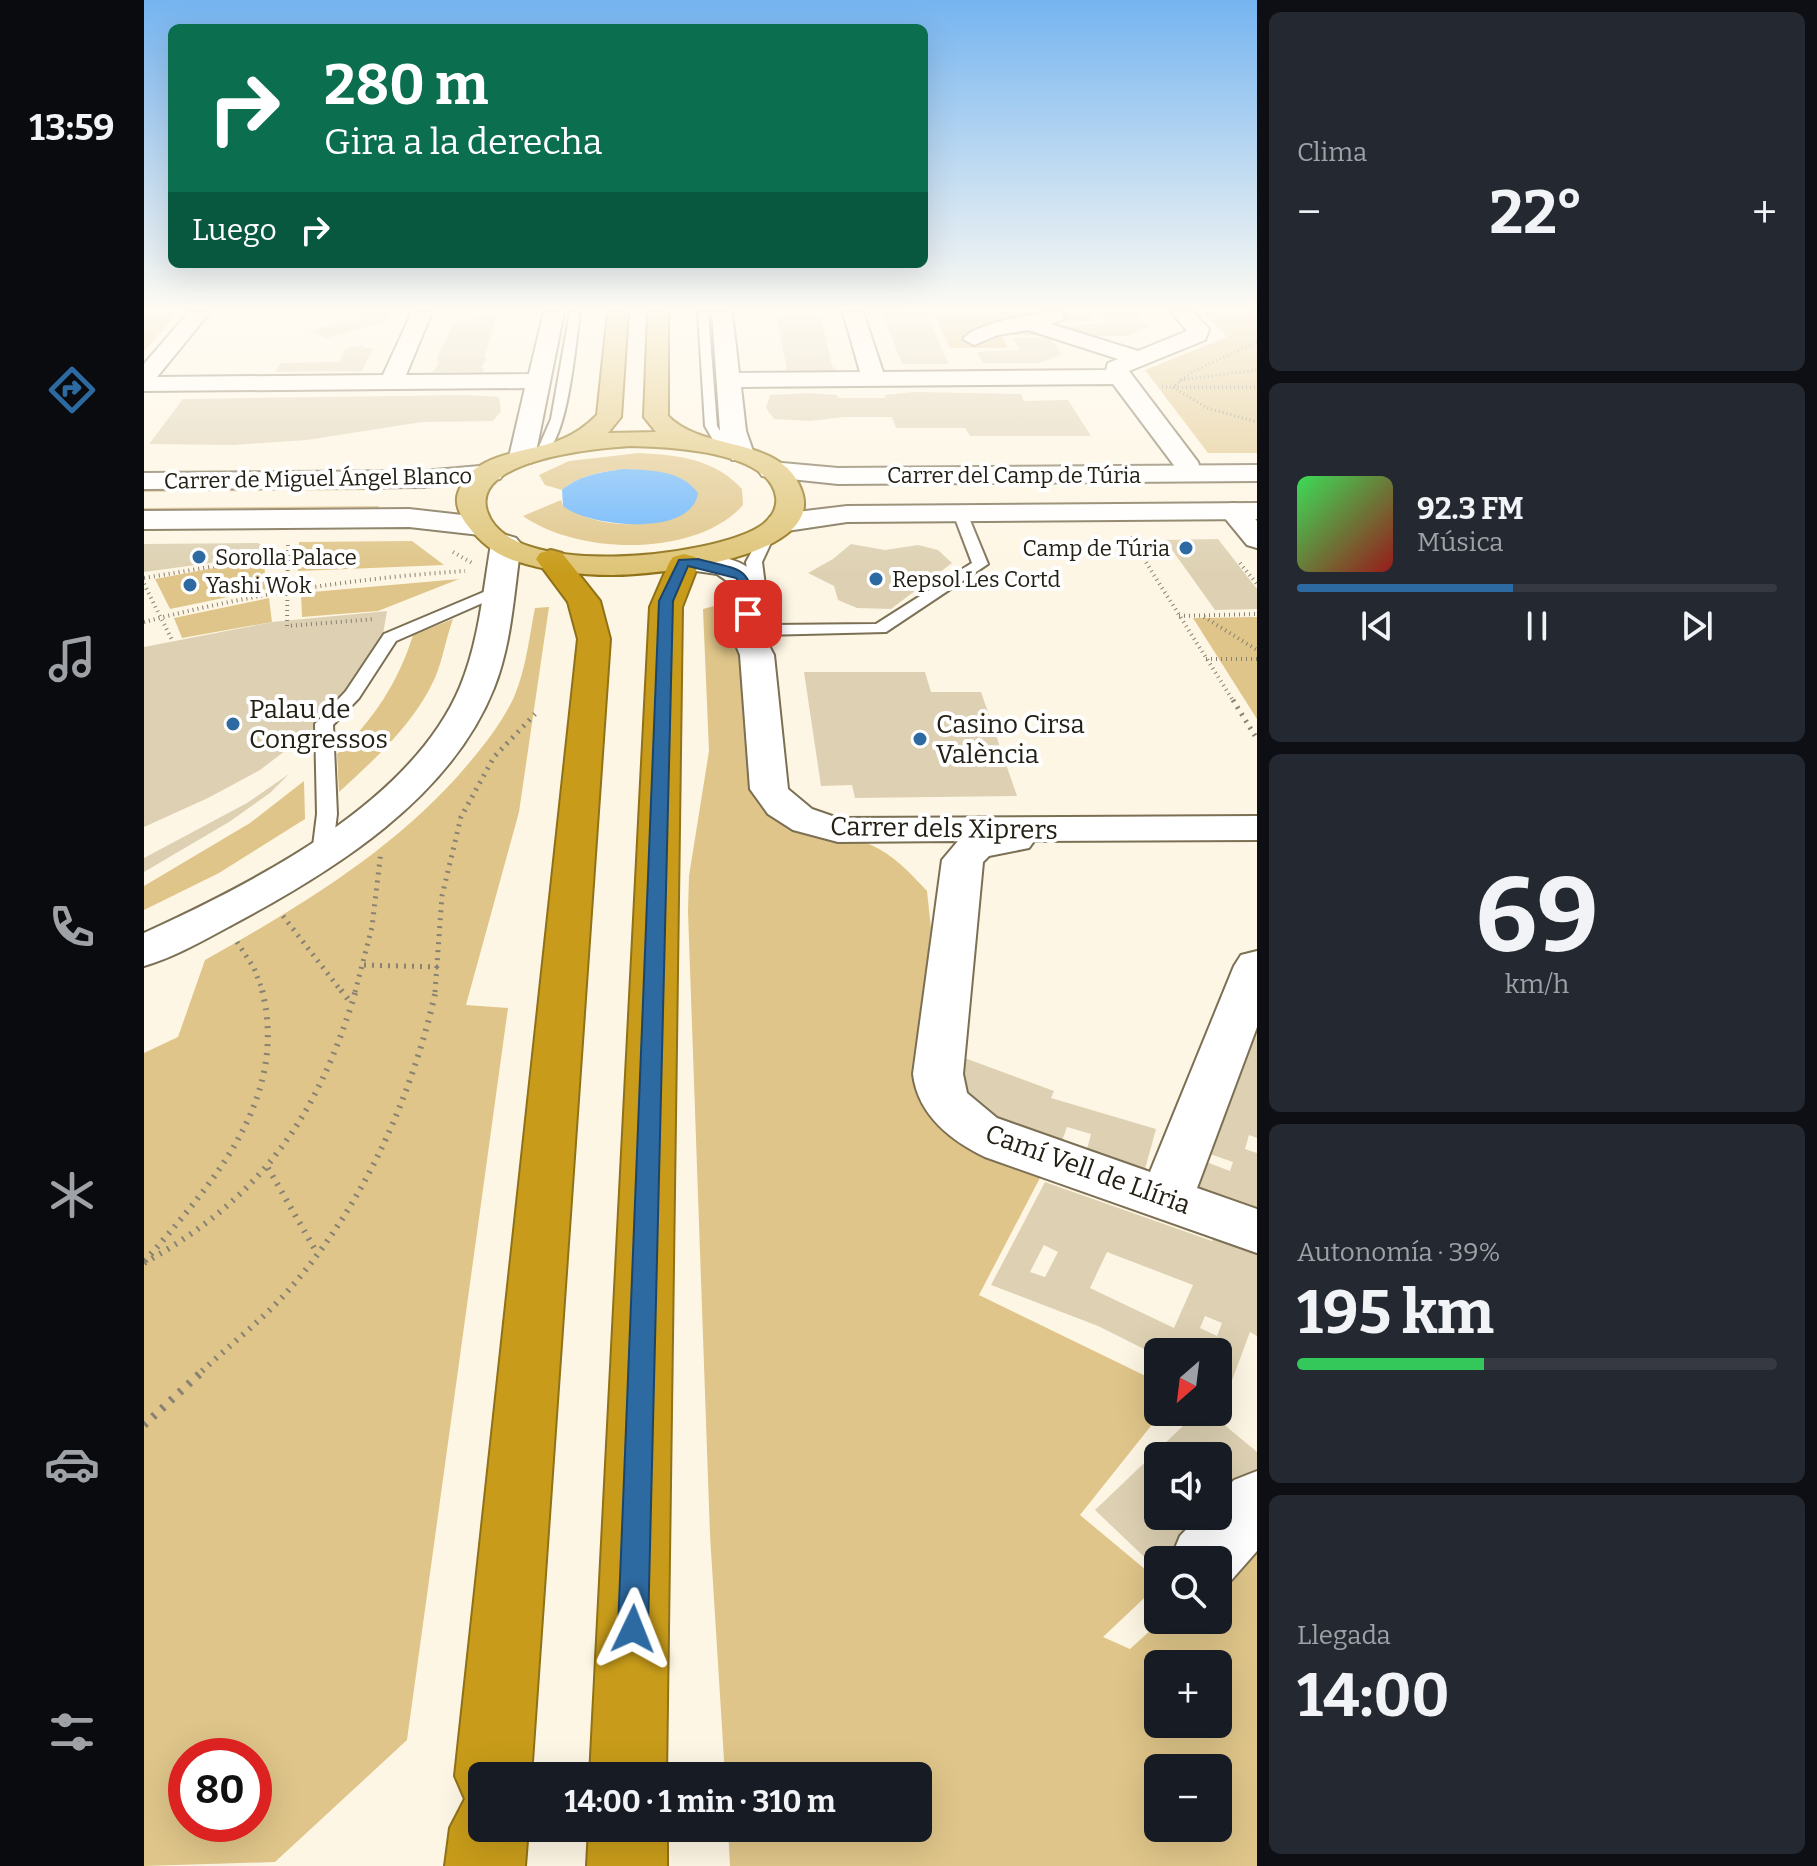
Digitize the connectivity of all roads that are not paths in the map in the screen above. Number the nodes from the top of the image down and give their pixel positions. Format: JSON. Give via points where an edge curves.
{"nodes":[{"id":1,"x":538,"y":399,"type":"edge"},
{"id":2,"x":560,"y":399,"type":"edge"},
{"id":3,"x":611,"y":399,"type":"edge"},
{"id":4,"x":656,"y":399,"type":"edge"},
{"id":5,"x":709,"y":399,"type":"edge"},
{"id":6,"x":730,"y":399,"type":"edge"},
{"id":7,"x":1136,"y":399,"type":"edge"},
{"id":8,"x":688,"y":442,"type":"junction"},
{"id":9,"x":573,"y":443,"type":"junction"},
{"id":10,"x":733,"y":452,"type":"junction"},
{"id":11,"x":533,"y":453,"type":"junction"},
{"id":12,"x":771,"y":470,"type":"junction"},
{"id":13,"x":491,"y":473,"type":"junction"},
{"id":14,"x":1257,"y":473,"type":"edge"},
{"id":15,"x":1187,"y":474,"type":"junction"},
{"id":16,"x":144,"y":481,"type":"edge"},
{"id":17,"x":1234,"y":511,"type":"edge"},
{"id":18,"x":960,"y":513,"type":"junction"},
{"id":19,"x":144,"y":520,"type":"edge"},
{"id":20,"x":774,"y":528,"type":"junction"},
{"id":21,"x":493,"y":535,"type":"junction"},
{"id":22,"x":1257,"y":539,"type":"edge"},
{"id":23,"x":551,"y":559,"type":"junction"},
{"id":24,"x":685,"y":562,"type":"junction"},
{"id":25,"x":498,"y":591,"type":"junction"},
{"id":26,"x":1257,"y":828,"type":"edge"},
{"id":27,"x":1093,"y":830,"type":"junction"},
{"id":28,"x":974,"y":848,"type":"joint"},
{"id":29,"x":322,"y":854,"type":"junction"},
{"id":30,"x":144,"y":951,"type":"edge"},
{"id":31,"x":1257,"y":966,"type":"edge"},
{"id":32,"x":1166,"y":1198,"type":"junction"},
{"id":33,"x":1257,"y":1231,"type":"edge"},
{"id":34,"x":1257,"y":1502,"type":"edge"},
{"id":35,"x":1217,"y":1546,"type":"edge"},
{"id":36,"x":495,"y":1762,"type":"edge"},
{"id":37,"x":629,"y":1762,"type":"edge"},
{"id":38,"x":488,"y":1842,"type":"edge"},
{"id":39,"x":627,"y":1842,"type":"edge"},
{"id":40,"x":485,"y":1866,"type":"edge"},
{"id":41,"x":627,"y":1866,"type":"edge"}],
"edges":[{"from":1,"to":11,"type":"street"},
{"from":2,"to":11,"type":"lane","via":[[557,419]]},
{"from":3,"to":9,"type":"main road","via":[[609,417]]},
{"from":4,"to":8,"type":"main road","via":[[656,417]]},
{"from":5,"to":10,"type":"lane","via":[[711,426]]},
{"from":6,"to":10,"type":"street"},
{"from":7,"to":15,"type":"street","via":[[1181,456]]},
{"from":8,"to":9,"type":"main road","via":[[631,438]]},
{"from":8,"to":10,"type":"main road"},
{"from":9,"to":11,"type":"main road"},
{"from":10,"to":12,"type":"main road"},
{"from":11,"to":13,"type":"main road"},
{"from":12,"to":15,"type":"street","name":"Carrer del Camp de Túria","via":[[838,476]]},
{"from":12,"to":20,"type":"main road","via":[[790,496],[790,508]]},
{"from":13,"to":16,"type":"street","name":"Carrer de Miguel Ángel Blanco","via":[[409,480]]},
{"from":13,"to":21,"type":"main road","via":[[472,497],[471,509]]},
{"from":14,"to":15,"type":"street","name":"Carrer del Camp de Túria"},
{"from":15,"to":17,"type":"street","via":[[1183,479],[1202,505]]},
{"from":17,"to":18,"type":"street","name":"Carrer del Camp de Túria"},
{"from":17,"to":22,"type":"street"},
{"from":18,"to":20,"type":"street","name":"Carrer del Camp de Túria","via":[[835,515]]},
{"from":18,"to":20,"type":"lane","via":[[980,564],[880,629],[760,628],[755,555]]},
{"from":19,"to":21,"type":"street","name":"Carrer de Miguel Ángel Blanco","via":[[409,518]]},
{"from":20,"to":24,"type":"main road","via":[[740,547]]},
{"from":21,"to":23,"type":"main road"},
{"from":21,"to":25,"type":"street"},
{"from":23,"to":24,"type":"main road","via":[[629,567]]},
{"from":23,"to":36,"type":"highway","via":[[584,601],[594,639]]},
{"from":24,"to":27,"type":"street","name":"Carrer dels Xiprers","via":[[715,565],[746,583],[769,789],[795,818],[838,830]]},
{"from":24,"to":37,"type":"highway","via":[[666,607]]},
{"from":25,"to":29,"type":"street","via":[[477,690],[465,713],[400,791]]},
{"from":25,"to":29,"type":"lane","via":[[385,639],[361,683],[324,724],[327,814]]},
{"from":26,"to":27,"type":"street","name":"Carrer dels Xiprers"},
{"from":27,"to":28,"type":"street","name":"Carrer dels Xiprers"},
{"from":28,"to":32,"type":"street","name":"Camí Vell de Llíria","via":[[963,860],[938,1074],[949,1106],[963,1121],[1003,1143]]},
{"from":29,"to":30,"type":"street","via":[[211,920]]},
{"from":31,"to":32,"type":"street"},
{"from":32,"to":33,"type":"street","name":"Camí Vell de Llíria"},
{"from":34,"to":35,"type":"street"},
{"from":38,"to":40,"type":"highway"},
{"from":39,"to":41,"type":"highway"}]}
